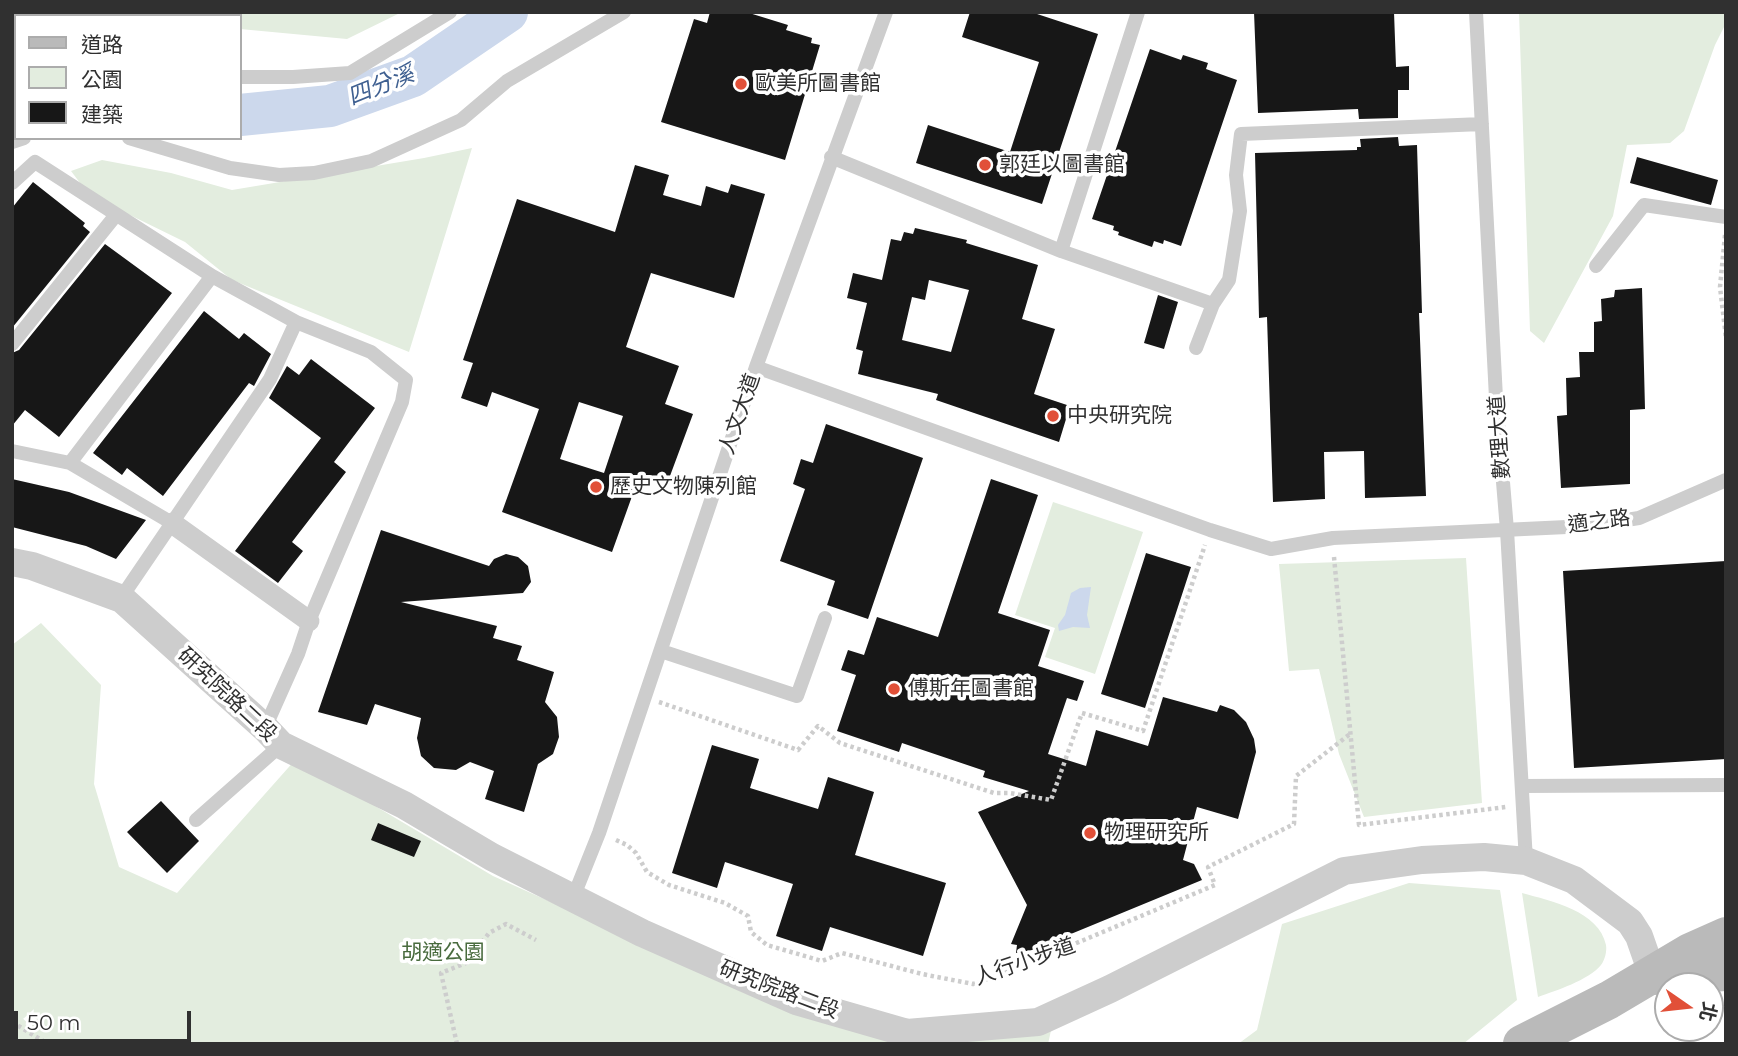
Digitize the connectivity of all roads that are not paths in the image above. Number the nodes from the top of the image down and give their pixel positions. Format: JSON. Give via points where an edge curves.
{"nodes":[{"id":1,"x":450,"y":12,"type":"edge"},
{"id":2,"x":624,"y":12,"type":"edge"},
{"id":3,"x":886,"y":12,"type":"edge"},
{"id":4,"x":1138,"y":12,"type":"edge"},
{"id":5,"x":1476,"y":12,"type":"edge"},
{"id":6,"x":242,"y":77,"type":"edge"},
{"id":7,"x":1482,"y":124,"type":"junction"},
{"id":8,"x":136,"y":140,"type":"edge"},
{"id":9,"x":831,"y":157,"type":"junction"},
{"id":10,"x":12,"y":183,"type":"edge"},
{"id":11,"x":116,"y":215,"type":"junction"},
{"id":12,"x":1726,"y":219,"type":"edge"},
{"id":13,"x":1061,"y":251,"type":"junction"},
{"id":14,"x":1596,"y":266,"type":"dead end"},
{"id":15,"x":212,"y":276,"type":"junction"},
{"id":16,"x":1213,"y":304,"type":"junction"},
{"id":17,"x":296,"y":323,"type":"junction"},
{"id":18,"x":12,"y":344,"type":"edge"},
{"id":19,"x":1196,"y":348,"type":"dead end"},
{"id":20,"x":756,"y":367,"type":"junction"},
{"id":21,"x":12,"y":451,"type":"edge"},
{"id":22,"x":70,"y":463,"type":"junction"},
{"id":23,"x":1726,"y":480,"type":"edge"},
{"id":24,"x":172,"y":523,"type":"junction"},
{"id":25,"x":1507,"y":530,"type":"junction"},
{"id":26,"x":12,"y":562,"type":"edge"},
{"id":27,"x":121,"y":598,"type":"junction"},
{"id":28,"x":825,"y":618,"type":"dead end"},
{"id":29,"x":309,"y":621,"type":"junction"},
{"id":30,"x":661,"y":651,"type":"junction"},
{"id":31,"x":273,"y":736,"type":"junction"},
{"id":32,"x":1726,"y":785,"type":"edge"},
{"id":33,"x":1522,"y":786,"type":"junction"},
{"id":34,"x":196,"y":820,"type":"dead end"},
{"id":35,"x":1526,"y":861,"type":"junction"},
{"id":36,"x":573,"y":898,"type":"junction"},
{"id":37,"x":1726,"y":936,"type":"edge"},
{"id":38,"x":1726,"y":972,"type":"edge"},
{"id":39,"x":1653,"y":976,"type":"junction"},
{"id":40,"x":1522,"y":1044,"type":"edge"}],
"edges":[{"from":1,"to":6,"type":"lane","via":[[350,73]]},
{"from":2,"to":8,"type":"lane","via":[[507,81],[461,120],[371,161],[279,176],[230,168]]},
{"from":3,"to":9,"type":"lane","name":"人文大道"},
{"from":4,"to":13,"type":"lane"},
{"from":5,"to":7,"type":"lane","name":"數理大道"},
{"from":7,"to":16,"type":"lane","via":[[1241,134],[1236,175],[1240,212],[1229,280]]},
{"from":7,"to":25,"type":"lane","name":"數理大道"},
{"from":9,"to":13,"type":"lane"},
{"from":9,"to":20,"type":"lane","name":"人文大道"},
{"from":10,"to":11,"type":"lane","via":[[35,162]]},
{"from":11,"to":15,"type":"lane"},
{"from":11,"to":18,"type":"lane"},
{"from":12,"to":14,"type":"lane","via":[[1644,205]]},
{"from":13,"to":16,"type":"lane"},
{"from":15,"to":17,"type":"lane"},
{"from":15,"to":22,"type":"lane"},
{"from":16,"to":19,"type":"lane"},
{"from":17,"to":24,"type":"lane","via":[[270,379]]},
{"from":17,"to":29,"type":"lane","via":[[370,352],[406,380],[402,402]]},
{"from":20,"to":25,"type":"lane","name":"適之路","via":[[1270,549],[1333,538]]},
{"from":20,"to":30,"type":"lane","name":"人文大道"},
{"from":21,"to":22,"type":"lane"},
{"from":22,"to":24,"type":"lane"},
{"from":23,"to":25,"type":"lane","name":"適之路","via":[[1639,518]]},
{"from":24,"to":27,"type":"lane"},
{"from":24,"to":29,"type":"street"},
{"from":25,"to":33,"type":"lane","name":"數理大道"},
{"from":26,"to":27,"type":"street","name":"研究院路二段"},
{"from":27,"to":31,"type":"street","name":"研究院路二段"},
{"from":28,"to":30,"type":"lane","via":[[797,696]]},
{"from":29,"to":31,"type":"lane"},
{"from":30,"to":36,"type":"lane","name":"人文大道"},
{"from":31,"to":34,"type":"lane"},
{"from":31,"to":36,"type":"street","name":"研究院路二段"},
{"from":32,"to":33,"type":"lane"},
{"from":33,"to":35,"type":"lane","name":"數理大道"},
{"from":35,"to":36,"type":"street","name":"研究院路二段","via":[[1484,857],[1422,860],[1344,871],[1038,1022],[907,1033],[796,1001]]},
{"from":35,"to":39,"type":"street","name":"研究院路二段","via":[[1574,880],[1630,922]]},
{"from":37,"to":39,"type":"main road","via":[[1690,951]]},
{"from":38,"to":39,"type":"main road"},
{"from":39,"to":40,"type":"main road"}]}
